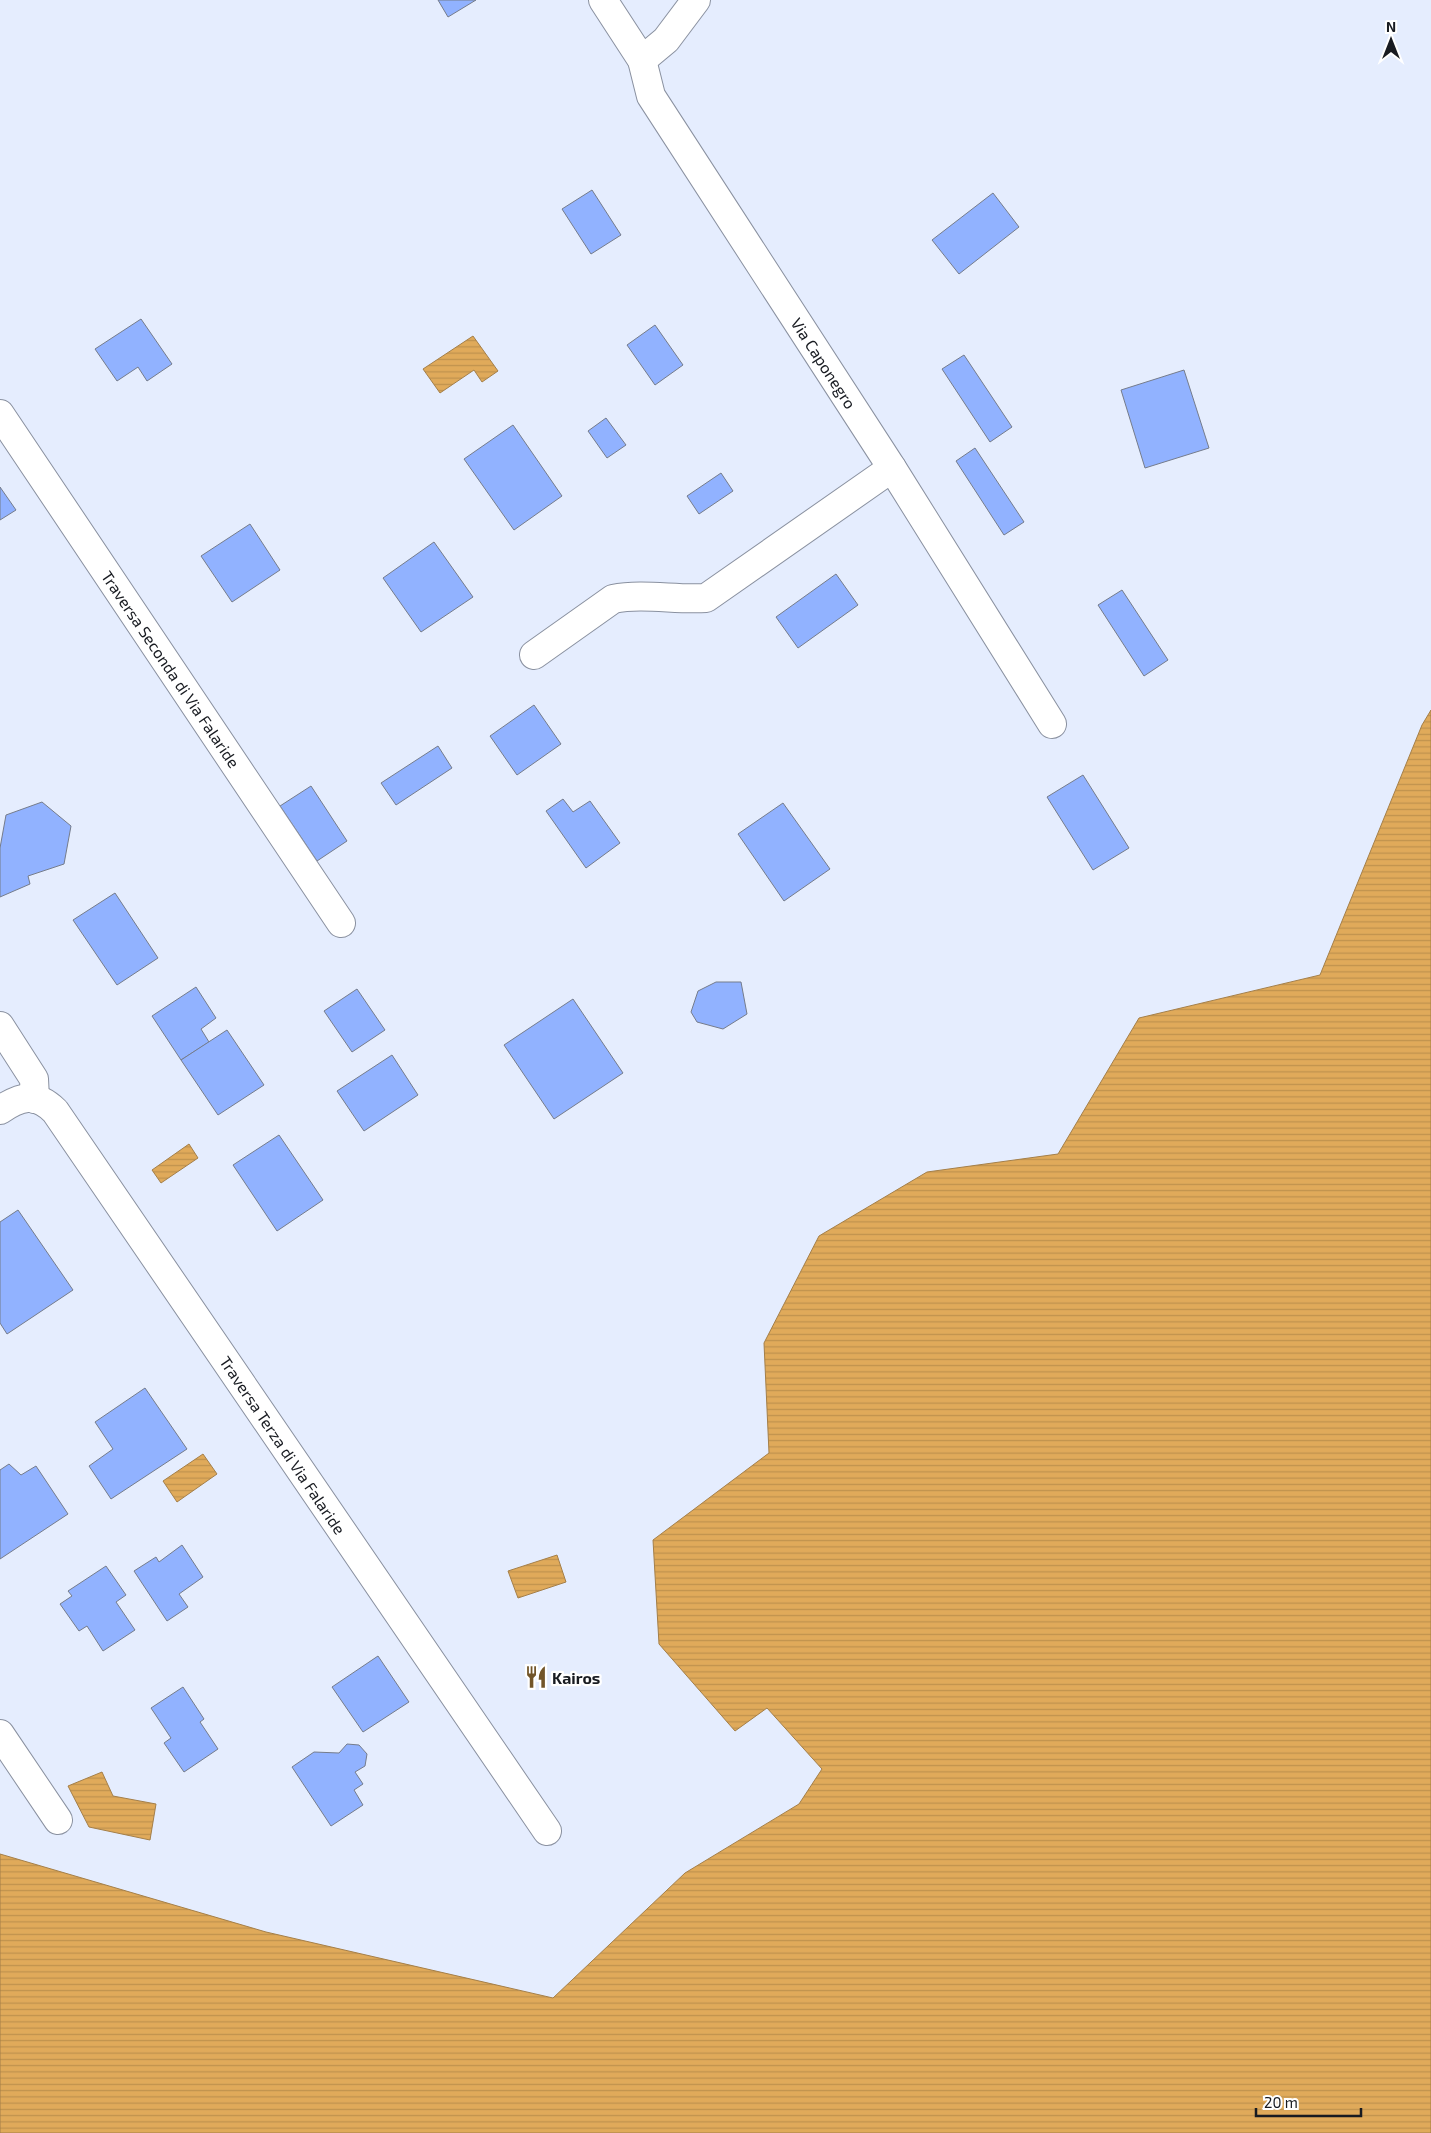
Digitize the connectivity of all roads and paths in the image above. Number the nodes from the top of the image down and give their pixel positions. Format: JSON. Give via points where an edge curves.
{"nodes":[{"id":1,"x":603,"y":0,"type":"edge"},
{"id":2,"x":696,"y":0,"type":"edge"},
{"id":3,"x":642,"y":60,"type":"junction"},
{"id":4,"x":0,"y":414,"type":"edge"},
{"id":5,"x":892,"y":468,"type":"junction"},
{"id":6,"x":534,"y":655,"type":"dead end"},
{"id":7,"x":1052,"y":724,"type":"dead end"},
{"id":8,"x":341,"y":923,"type":"dead end"},
{"id":9,"x":0,"y":1026,"type":"edge"},
{"id":10,"x":35,"y":1098,"type":"junction"},
{"id":11,"x":0,"y":1110,"type":"edge"},
{"id":12,"x":0,"y":1734,"type":"edge"},
{"id":13,"x":58,"y":1820,"type":"dead end"},
{"id":14,"x":547,"y":1831,"type":"dead end"}],
"edges":[{"from":1,"to":3,"type":"street","name":"Via Caponegro"},
{"from":2,"to":3,"type":"street","via":[[666,40]]},
{"from":3,"to":5,"type":"street","name":"Via Caponegro","via":[[651,96]]},
{"from":4,"to":8,"type":"street","name":"Traversa Seconda di Via Falaride"},
{"from":5,"to":6,"type":"street","via":[[706,598],[628,596],[612,599]]},
{"from":5,"to":7,"type":"street","name":"Via Caponegro"},
{"from":9,"to":10,"type":"street","via":[[34,1079]]},
{"from":10,"to":11,"type":"street","via":[[24,1097]]},
{"from":10,"to":14,"type":"street","name":"Traversa Terza di Via Falaride","via":[[55,1111]]},
{"from":12,"to":13,"type":"street"}]}
